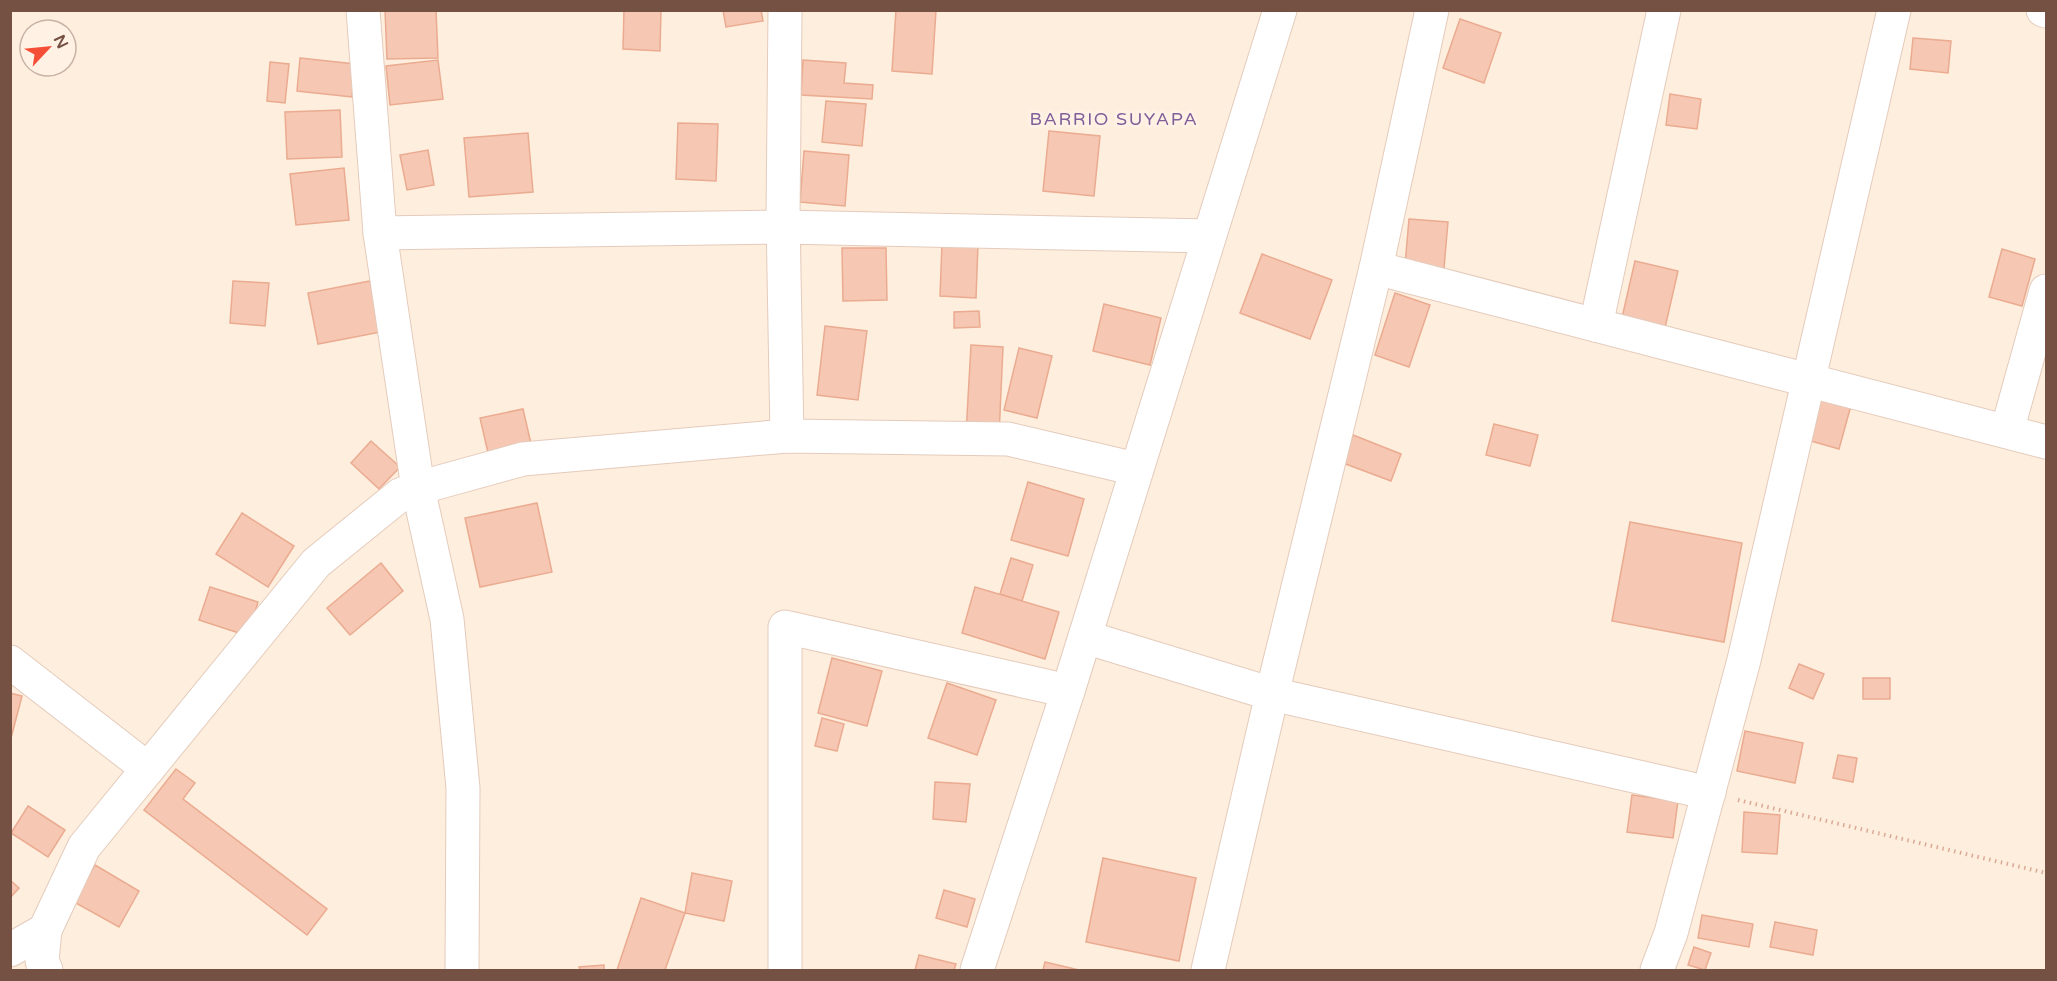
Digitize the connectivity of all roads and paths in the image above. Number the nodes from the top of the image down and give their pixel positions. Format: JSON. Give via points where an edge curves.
{"nodes":[{"id":1,"x":363,"y":10,"type":"edge"},
{"id":2,"x":785,"y":10,"type":"edge"},
{"id":3,"x":1280,"y":10,"type":"edge"},
{"id":4,"x":1432,"y":10,"type":"edge"},
{"id":5,"x":1664,"y":10,"type":"edge"},
{"id":6,"x":1894,"y":10,"type":"edge"},
{"id":7,"x":783,"y":227,"type":"junction"},
{"id":8,"x":380,"y":233,"type":"junction"},
{"id":9,"x":1209,"y":236,"type":"junction"},
{"id":10,"x":1376,"y":268,"type":"junction"},
{"id":11,"x":2046,"y":291,"type":"edge"},
{"id":12,"x":1596,"y":325,"type":"junction"},
{"id":13,"x":1809,"y":380,"type":"junction"},
{"id":14,"x":2007,"y":431,"type":"junction"},
{"id":15,"x":787,"y":436,"type":"junction"},
{"id":16,"x":2046,"y":442,"type":"edge"},
{"id":17,"x":1136,"y":470,"type":"junction"},
{"id":18,"x":418,"y":488,"type":"junction"},
{"id":19,"x":1085,"y":637,"type":"junction"},
{"id":20,"x":10,"y":662,"type":"edge"},
{"id":21,"x":1068,"y":691,"type":"junction"},
{"id":22,"x":1272,"y":694,"type":"junction"},
{"id":23,"x":148,"y":769,"type":"junction"},
{"id":24,"x":1708,"y":793,"type":"junction"},
{"id":25,"x":2046,"y":873,"type":"edge"},
{"id":26,"x":45,"y":930,"type":"junction"},
{"id":27,"x":10,"y":950,"type":"edge"},
{"id":28,"x":46,"y":970,"type":"edge"},
{"id":29,"x":462,"y":970,"type":"edge"},
{"id":30,"x":785,"y":970,"type":"edge"},
{"id":31,"x":977,"y":970,"type":"edge"},
{"id":32,"x":1208,"y":970,"type":"edge"},
{"id":33,"x":1658,"y":970,"type":"edge"}],
"edges":[{"from":1,"to":8,"type":"street"},
{"from":2,"to":7,"type":"street"},
{"from":3,"to":9,"type":"street"},
{"from":4,"to":10,"type":"street"},
{"from":5,"to":12,"type":"street"},
{"from":6,"to":13,"type":"street"},
{"from":7,"to":8,"type":"street"},
{"from":7,"to":9,"type":"street"},
{"from":7,"to":15,"type":"street"},
{"from":8,"to":18,"type":"street"},
{"from":9,"to":17,"type":"street"},
{"from":10,"to":12,"type":"street"},
{"from":10,"to":22,"type":"street"},
{"from":11,"to":14,"type":"street"},
{"from":12,"to":13,"type":"street"},
{"from":13,"to":14,"type":"street"},
{"from":13,"to":24,"type":"street","via":[[1744,660]]},
{"from":14,"to":16,"type":"street"},
{"from":15,"to":17,"type":"street","via":[[1008,439]]},
{"from":15,"to":18,"type":"street","via":[[523,459]]},
{"from":17,"to":19,"type":"street"},
{"from":18,"to":23,"type":"street","via":[[400,495],[316,563]]},
{"from":18,"to":29,"type":"street","via":[[447,619],[463,788]]},
{"from":19,"to":21,"type":"street"},
{"from":19,"to":22,"type":"street"},
{"from":20,"to":23,"type":"street"},
{"from":21,"to":30,"type":"street","via":[[785,627]]},
{"from":21,"to":31,"type":"street"},
{"from":22,"to":24,"type":"street"},
{"from":22,"to":32,"type":"street"},
{"from":23,"to":26,"type":"street","via":[[84,847]]},
{"from":24,"to":25,"type":"path"},
{"from":24,"to":33,"type":"street"},
{"from":26,"to":27,"type":"street"},
{"from":26,"to":28,"type":"street","via":[[42,961]]}]}
